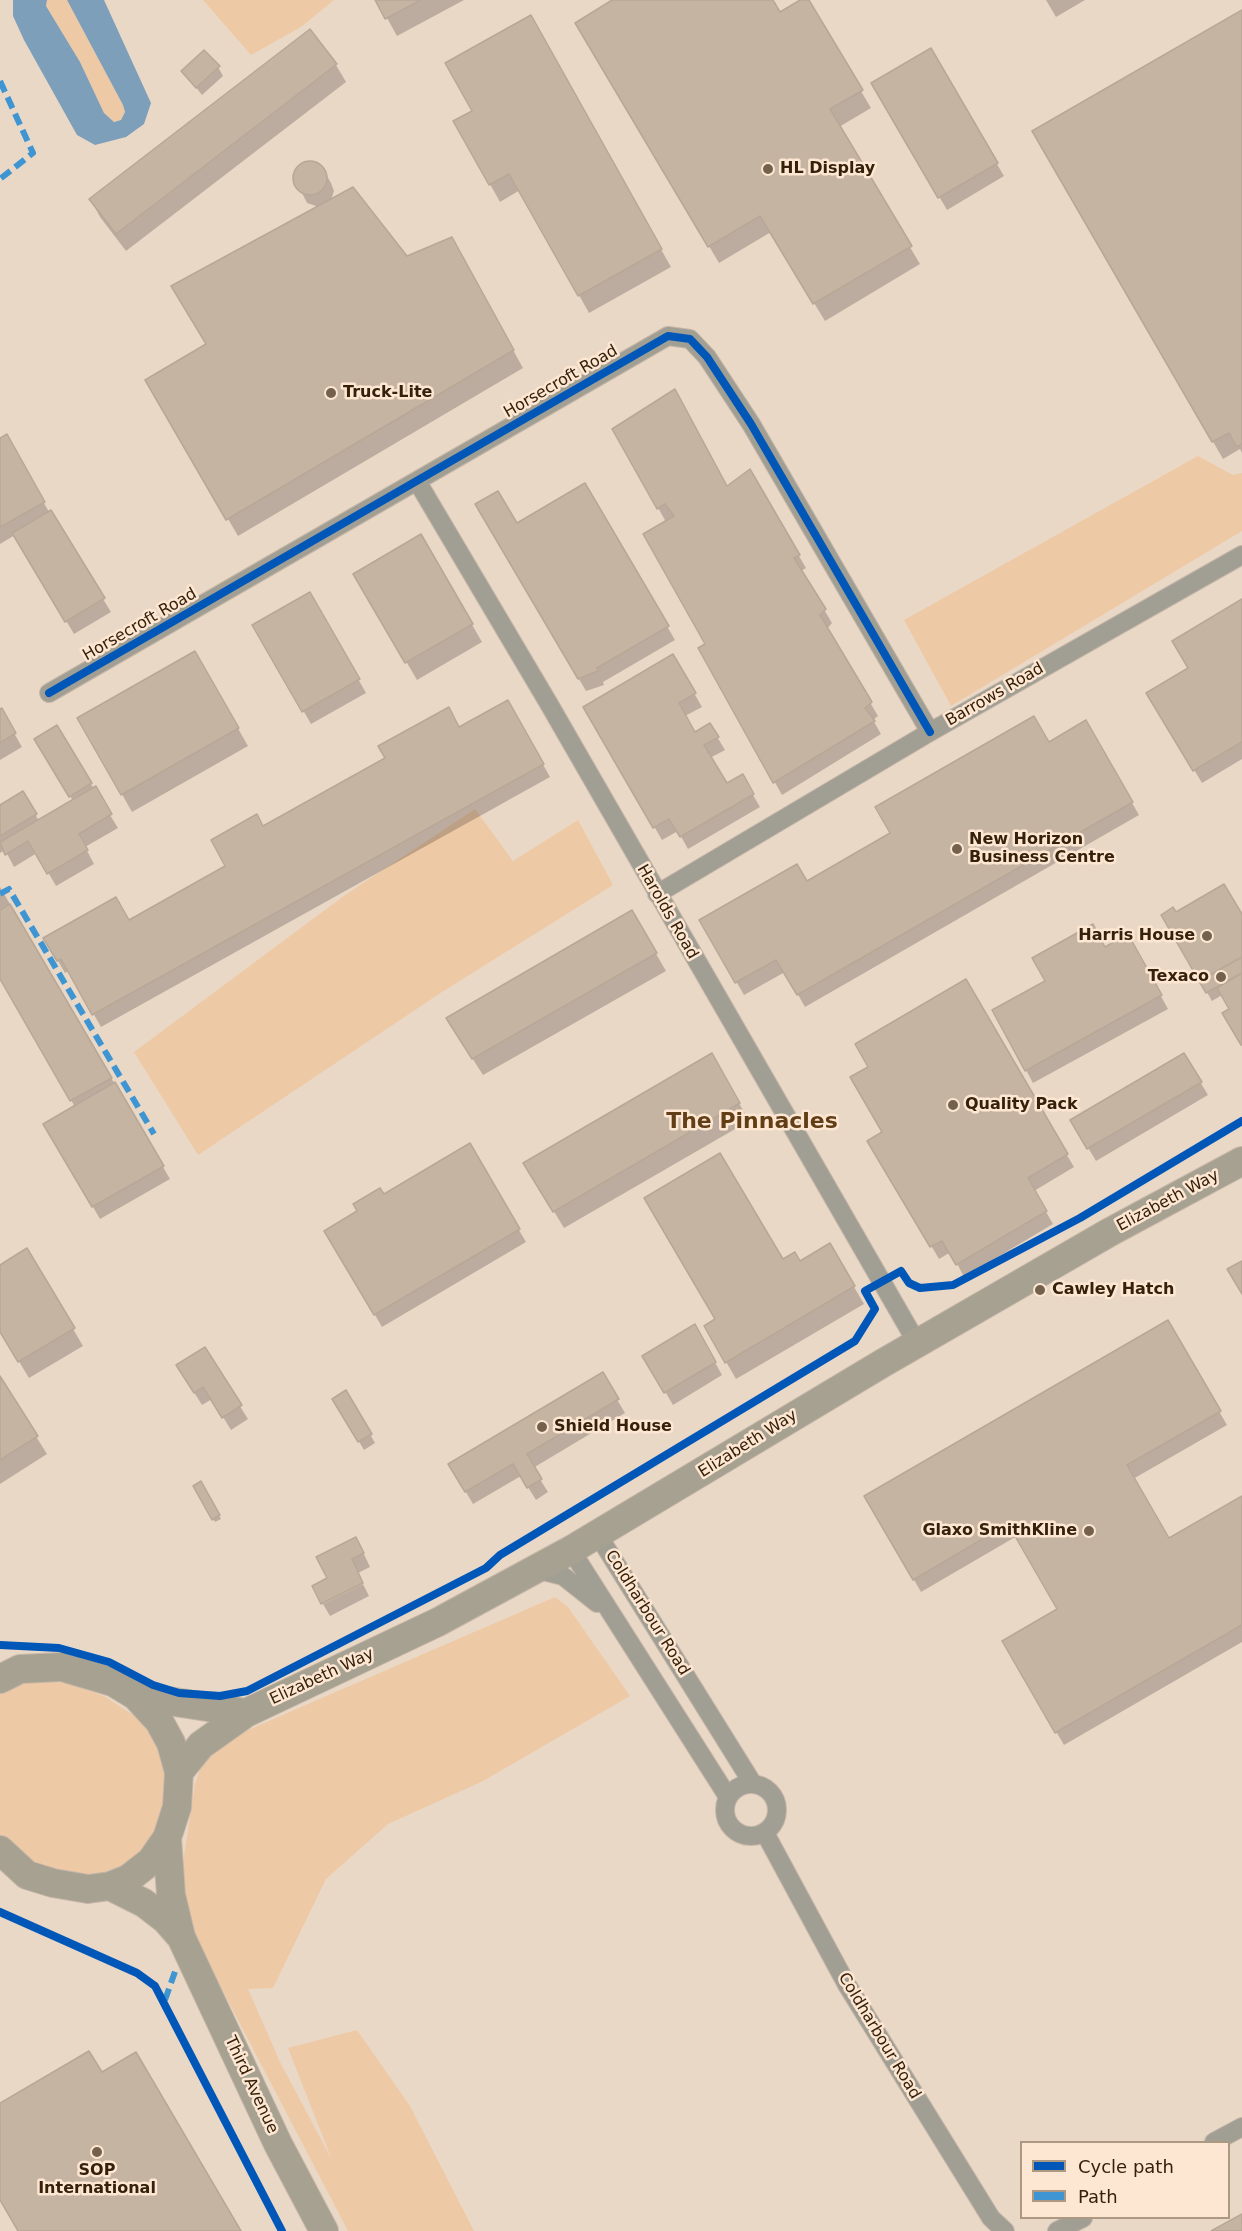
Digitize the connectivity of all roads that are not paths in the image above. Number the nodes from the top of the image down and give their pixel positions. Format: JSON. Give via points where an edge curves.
{"nodes":[{"id":1,"x":417,"y":480,"type":"junction"},
{"id":2,"x":1242,"y":555,"type":"edge"},
{"id":3,"x":49,"y":693,"type":"dead end"},
{"id":4,"x":930,"y":732,"type":"junction"},
{"id":5,"x":657,"y":894,"type":"junction"},
{"id":6,"x":1242,"y":1161,"type":"edge"},
{"id":7,"x":917,"y":1343,"type":"junction"},
{"id":8,"x":598,"y":1535,"type":"junction"},
{"id":9,"x":571,"y":1550,"type":"junction"},
{"id":10,"x":535,"y":1569,"type":"junction"},
{"id":11,"x":618,"y":1623,"type":"junction"},
{"id":12,"x":7,"y":1671,"type":"edge"},
{"id":13,"x":136,"y":1696,"type":"junction"},
{"id":14,"x":246,"y":1713,"type":"junction"},
{"id":15,"x":179,"y":1772,"type":"junction"},
{"id":16,"x":753,"y":1784,"type":"junction"},
{"id":17,"x":728,"y":1797,"type":"junction"},
{"id":18,"x":765,"y":1833,"type":"junction"},
{"id":19,"x":167,"y":1838,"type":"junction"},
{"id":20,"x":0,"y":1850,"type":"edge"},
{"id":21,"x":110,"y":1886,"type":"junction"},
{"id":22,"x":181,"y":1937,"type":"junction"},
{"id":23,"x":1242,"y":2127,"type":"edge"},
{"id":24,"x":1216,"y":2141,"type":"edge"},
{"id":25,"x":1079,"y":2219,"type":"edge"},
{"id":26,"x":324,"y":2231,"type":"edge"},
{"id":27,"x":1005,"y":2231,"type":"edge"},
{"id":28,"x":1057,"y":2231,"type":"edge"}],
"edges":[{"from":1,"to":3,"type":"street","name":"Horsecroft Road"},
{"from":1,"to":4,"type":"street","name":"Horsecroft Road","via":[[668,336],[690,339],[707,357],[751,424]]},
{"from":1,"to":5,"type":"street","name":"Harolds Road"},
{"from":2,"to":4,"type":"street","name":"Barrows Road"},
{"from":4,"to":5,"type":"street","name":"Barrows Road"},
{"from":5,"to":7,"type":"street","name":"Harolds Road"},
{"from":6,"to":7,"type":"main road","name":"Elizabeth Way"},
{"from":7,"to":8,"type":"main road","name":"Elizabeth Way"},
{"from":8,"to":9,"type":"main road","name":"Elizabeth Way"},
{"from":8,"to":16,"type":"street","name":"Coldharbour Road"},
{"from":9,"to":10,"type":"main road","name":"Elizabeth Way"},
{"from":9,"to":11,"type":"street","name":"Coldharbour Road"},
{"from":10,"to":11,"type":"street","name":"Coldharbour Road","via":[[563,1576]]},
{"from":10,"to":14,"type":"main road","name":"Elizabeth Way","via":[[438,1622]]},
{"from":11,"to":17,"type":"street","name":"Coldharbour Road"},
{"from":12,"to":13,"type":"main road","via":[[62,1667],[113,1682]]},
{"from":13,"to":14,"type":"main road"},
{"from":13,"to":15,"type":"main road","via":[[159,1721],[171,1743]]},
{"from":14,"to":15,"type":"main road","name":"Elizabeth Way","via":[[201,1744]]},
{"from":15,"to":19,"type":"main road","via":[[177,1807]]},
{"from":16,"to":17,"type":"street","via":[[738,1786]]},
{"from":16,"to":18,"type":"street","name":"Coldharbour Road","via":[[767,1789],[776,1802],[776,1820]]},
{"from":17,"to":18,"type":"street","name":"Coldharbour Road","via":[[725,1817],[733,1830],[748,1837]]},
{"from":18,"to":27,"type":"street","name":"Coldharbour Road","via":[[847,1985],[991,2218]]},
{"from":19,"to":21,"type":"main road","via":[[151,1861],[128,1879]]},
{"from":19,"to":22,"type":"main road","name":"Third Avenue","via":[[171,1895]]},
{"from":20,"to":21,"type":"main road","via":[[27,1875],[88,1889]]},
{"from":21,"to":22,"type":"main road","name":"Third Avenue","via":[[144,1902]]},
{"from":22,"to":26,"type":"main road","name":"Third Avenue"},
{"from":23,"to":24,"type":"street"},
{"from":25,"to":28,"type":"street"}]}
